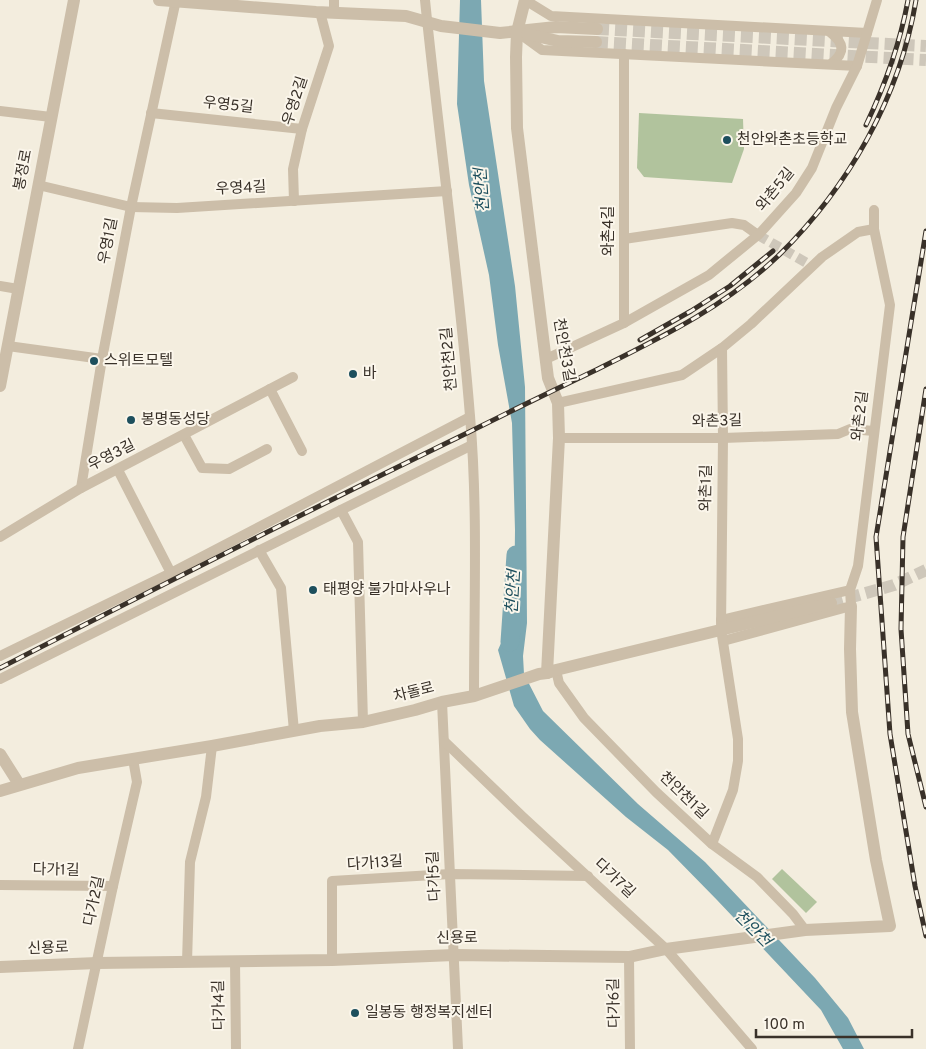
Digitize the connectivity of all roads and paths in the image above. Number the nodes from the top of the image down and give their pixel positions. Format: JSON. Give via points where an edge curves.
{"nodes":[{"id":1,"x":74,"y":0,"type":"edge"},
{"id":2,"x":159,"y":0,"type":"edge"},
{"id":3,"x":425,"y":0,"type":"edge"},
{"id":4,"x":525,"y":0,"type":"edge"},
{"id":5,"x":877,"y":0,"type":"edge"},
{"id":6,"x":176,"y":1,"type":"edge"},
{"id":7,"x":334,"y":6,"type":"edge"},
{"id":8,"x":320,"y":12,"type":"junction"},
{"id":9,"x":427,"y":21,"type":"junction"},
{"id":10,"x":597,"y":29,"type":"tunnel mouth"},
{"id":11,"x":517,"y":32,"type":"junction"},
{"id":12,"x":830,"y":32,"type":"junction"},
{"id":13,"x":867,"y":33,"type":"junction"},
{"id":14,"x":596,"y":42,"type":"tunnel mouth"},
{"id":15,"x":624,"y":54,"type":"junction"},
{"id":16,"x":831,"y":64,"type":"junction"},
{"id":17,"x":857,"y":66,"type":"junction"},
{"id":18,"x":0,"y":111,"type":"edge"},
{"id":19,"x":151,"y":113,"type":"junction"},
{"id":20,"x":51,"y":117,"type":"junction"},
{"id":21,"x":302,"y":130,"type":"junction"},
{"id":22,"x":38,"y":185,"type":"junction"},
{"id":23,"x":447,"y":191,"type":"junction"},
{"id":24,"x":294,"y":201,"type":"junction"},
{"id":25,"x":131,"y":207,"type":"junction"},
{"id":26,"x":874,"y":210,"type":"dead end"},
{"id":27,"x":874,"y":229,"type":"junction"},
{"id":28,"x":758,"y":235,"type":"junction"},
{"id":29,"x":624,"y":239,"type":"junction"},
{"id":30,"x":0,"y":286,"type":"edge"},
{"id":31,"x":18,"y":289,"type":"junction"},
{"id":32,"x":624,"y":323,"type":"junction"},
{"id":33,"x":8,"y":346,"type":"junction"},
{"id":34,"x":722,"y":348,"type":"junction"},
{"id":35,"x":102,"y":359,"type":"junction"},
{"id":36,"x":546,"y":359,"type":"junction"},
{"id":37,"x":293,"y":377,"type":"dead end"},
{"id":38,"x":0,"y":386,"type":"edge"},
{"id":39,"x":270,"y":389,"type":"junction"},
{"id":40,"x":558,"y":403,"type":"junction"},
{"id":41,"x":470,"y":417,"type":"junction"},
{"id":42,"x":874,"y":431,"type":"junction"},
{"id":43,"x":184,"y":435,"type":"junction"},
{"id":44,"x":559,"y":438,"type":"junction"},
{"id":45,"x":723,"y":438,"type":"junction"},
{"id":46,"x":472,"y":445,"type":"junction"},
{"id":47,"x":268,"y":449,"type":"dead end"},
{"id":48,"x":302,"y":452,"type":"dead end"},
{"id":49,"x":118,"y":470,"type":"junction"},
{"id":50,"x":81,"y":488,"type":"junction"},
{"id":51,"x":341,"y":510,"type":"junction"},
{"id":52,"x":0,"y":536,"type":"edge"},
{"id":53,"x":259,"y":550,"type":"junction"},
{"id":54,"x":171,"y":573,"type":"junction"},
{"id":55,"x":850,"y":590,"type":"junction"},
{"id":56,"x":831,"y":603,"type":"tunnel mouth"},
{"id":57,"x":851,"y":606,"type":"junction"},
{"id":58,"x":721,"y":630,"type":"junction"},
{"id":59,"x":0,"y":656,"type":"edge"},
{"id":60,"x":547,"y":672,"type":"junction"},
{"id":61,"x":0,"y":679,"type":"edge"},
{"id":62,"x":474,"y":696,"type":"junction"},
{"id":63,"x":442,"y":702,"type":"junction"},
{"id":64,"x":363,"y":722,"type":"junction"},
{"id":65,"x":294,"y":731,"type":"junction"},
{"id":66,"x":444,"y":741,"type":"junction"},
{"id":67,"x":212,"y":746,"type":"junction"},
{"id":68,"x":0,"y":754,"type":"edge"},
{"id":69,"x":133,"y":758,"type":"junction"},
{"id":70,"x":19,"y":784,"type":"junction"},
{"id":71,"x":0,"y":791,"type":"edge"},
{"id":72,"x":712,"y":844,"type":"junction"},
{"id":73,"x":450,"y":874,"type":"junction"},
{"id":74,"x":588,"y":876,"type":"junction"},
{"id":75,"x":0,"y":885,"type":"edge"},
{"id":76,"x":113,"y":886,"type":"junction"},
{"id":77,"x":805,"y":930,"type":"junction"},
{"id":78,"x":666,"y":949,"type":"junction"},
{"id":79,"x":454,"y":954,"type":"junction"},
{"id":80,"x":629,"y":957,"type":"junction"},
{"id":81,"x":332,"y":960,"type":"junction"},
{"id":82,"x":187,"y":962,"type":"junction"},
{"id":83,"x":235,"y":962,"type":"junction"},
{"id":84,"x":98,"y":963,"type":"junction"},
{"id":85,"x":0,"y":967,"type":"edge"},
{"id":86,"x":78,"y":1049,"type":"edge"},
{"id":87,"x":236,"y":1049,"type":"edge"},
{"id":88,"x":458,"y":1049,"type":"edge"},
{"id":89,"x":630,"y":1049,"type":"edge"},
{"id":90,"x":752,"y":1049,"type":"edge"}],
"edges":[{"from":1,"to":20,"type":"street","name":"봉정로"},
{"from":2,"to":6,"type":"street"},
{"from":3,"to":9,"type":"street","name":"천안천2길"},
{"from":4,"to":11,"type":"street","name":"천안천3길"},
{"from":4,"to":12,"type":"street","via":[[551,16]]},
{"from":5,"to":13,"type":"street","name":"와촌5길"},
{"from":6,"to":8,"type":"street"},
{"from":6,"to":19,"type":"street","name":"우영1길"},
{"from":7,"to":8,"type":"street"},
{"from":7,"to":9,"type":"street"},
{"from":8,"to":21,"type":"street","name":"우영2길","via":[[330,46]]},
{"from":9,"to":11,"type":"street","via":[[441,26]]},
{"from":9,"to":23,"type":"street","name":"천안천2길"},
{"from":10,"to":11,"type":"street","via":[[556,27]]},
{"from":11,"to":14,"type":"street","via":[[558,41]]},
{"from":11,"to":15,"type":"street","via":[[542,50]]},
{"from":11,"to":36,"type":"street","name":"천안천3길","via":[[518,141]]},
{"from":12,"to":13,"type":"street"},
{"from":12,"to":16,"type":"street","via":[[841,46],[840,55]]},
{"from":13,"to":17,"type":"street","name":"와촌5길"},
{"from":15,"to":16,"type":"street"},
{"from":15,"to":29,"type":"street","name":"와촌4길"},
{"from":16,"to":17,"type":"street"},
{"from":17,"to":28,"type":"street","name":"와촌5길","via":[[812,168],[796,193]]},
{"from":18,"to":20,"type":"street"},
{"from":19,"to":21,"type":"street","name":"우영5길"},
{"from":19,"to":25,"type":"street","name":"우영1길"},
{"from":20,"to":22,"type":"street","name":"봉정로"},
{"from":21,"to":24,"type":"street","name":"우영2길","via":[[293,169]]},
{"from":22,"to":25,"type":"street","name":"우영4길"},
{"from":22,"to":31,"type":"street","name":"봉정로"},
{"from":23,"to":24,"type":"street","name":"우영4길"},
{"from":23,"to":41,"type":"street","name":"천안천2길"},
{"from":24,"to":25,"type":"street","name":"우영4길","via":[[177,208]]},
{"from":25,"to":35,"type":"street","name":"우영1길"},
{"from":26,"to":27,"type":"street","name":"와촌2길"},
{"from":27,"to":34,"type":"street","via":[[858,232],[822,256]]},
{"from":27,"to":42,"type":"street","name":"와촌2길","via":[[890,306]]},
{"from":28,"to":29,"type":"street","name":"와촌5길","via":[[744,225],[732,223]]},
{"from":28,"to":32,"type":"street","via":[[709,275]]},
{"from":29,"to":32,"type":"street","name":"와촌4길"},
{"from":30,"to":31,"type":"street"},
{"from":31,"to":33,"type":"street","name":"봉정로"},
{"from":32,"to":36,"type":"street"},
{"from":33,"to":35,"type":"street"},
{"from":33,"to":38,"type":"street","name":"봉정로"},
{"from":34,"to":40,"type":"street","via":[[682,375]]},
{"from":34,"to":45,"type":"street","name":"와촌1길"},
{"from":35,"to":50,"type":"street","name":"우영1길"},
{"from":36,"to":40,"type":"street","name":"천안천3길","via":[[548,378]]},
{"from":37,"to":39,"type":"street","name":"우영3길"},
{"from":39,"to":43,"type":"street","name":"우영3길"},
{"from":39,"to":48,"type":"street"},
{"from":40,"to":44,"type":"street","name":"천안천3길"},
{"from":41,"to":46,"type":"street","name":"천안천2길"},
{"from":41,"to":54,"type":"street"},
{"from":42,"to":45,"type":"street","name":"와촌3길","via":[[850,429],[838,434]]},
{"from":42,"to":55,"type":"street","name":"와촌2길","via":[[858,566]]},
{"from":43,"to":47,"type":"street","via":[[202,468],[228,469]]},
{"from":43,"to":49,"type":"street","name":"우영3길"},
{"from":44,"to":45,"type":"street","name":"와촌3길"},
{"from":44,"to":60,"type":"street","name":"천안천3길"},
{"from":45,"to":58,"type":"street","name":"와촌1길"},
{"from":46,"to":51,"type":"street"},
{"from":46,"to":62,"type":"street","name":"천안천2길"},
{"from":49,"to":50,"type":"street","name":"우영3길"},
{"from":49,"to":54,"type":"street"},
{"from":50,"to":52,"type":"street","name":"우영3길"},
{"from":51,"to":53,"type":"street"},
{"from":51,"to":64,"type":"street","via":[[358,542]]},
{"from":53,"to":61,"type":"street"},
{"from":53,"to":65,"type":"street","via":[[281,588]]},
{"from":54,"to":59,"type":"street"},
{"from":55,"to":57,"type":"street","name":"와촌2길"},
{"from":55,"to":58,"type":"street"},
{"from":56,"to":58,"type":"street","name":"차돌로"},
{"from":57,"to":58,"type":"street"},
{"from":57,"to":77,"type":"street","name":"신용로","via":[[852,712],[890,926]]},
{"from":58,"to":60,"type":"street","name":"차돌로"},
{"from":58,"to":72,"type":"street","name":"와촌1길","via":[[738,739],[738,761],[733,790]]},
{"from":60,"to":62,"type":"street","name":"차돌로"},
{"from":60,"to":72,"type":"street","name":"천안천1길","via":[[584,718]]},
{"from":62,"to":63,"type":"street","name":"차돌로"},
{"from":63,"to":64,"type":"street","name":"차돌로"},
{"from":63,"to":66,"type":"street","name":"다가5길"},
{"from":64,"to":65,"type":"street","name":"차돌로"},
{"from":65,"to":67,"type":"street","name":"차돌로"},
{"from":66,"to":73,"type":"street","name":"다가5길"},
{"from":66,"to":74,"type":"street","name":"다가7길"},
{"from":67,"to":69,"type":"street","name":"차돌로"},
{"from":67,"to":82,"type":"street","via":[[206,796],[190,862]]},
{"from":68,"to":70,"type":"street"},
{"from":69,"to":70,"type":"street","name":"차돌로"},
{"from":69,"to":76,"type":"street","name":"다가2길","via":[[137,782]]},
{"from":70,"to":71,"type":"street","name":"차돌로"},
{"from":72,"to":77,"type":"street","name":"천안천1길","via":[[757,877]]},
{"from":73,"to":74,"type":"street","name":"다가13길"},
{"from":73,"to":79,"type":"street","name":"다가5길"},
{"from":73,"to":81,"type":"street","name":"다가13길","via":[[332,881]]},
{"from":74,"to":78,"type":"street","name":"다가7길"},
{"from":75,"to":76,"type":"street","name":"다가1길"},
{"from":76,"to":84,"type":"street","name":"다가2길"},
{"from":77,"to":78,"type":"street","name":"신용로"},
{"from":78,"to":80,"type":"street","name":"신용로"},
{"from":78,"to":90,"type":"street","name":"다가7길"},
{"from":79,"to":80,"type":"street","name":"신용로"},
{"from":79,"to":81,"type":"street","name":"신용로"},
{"from":79,"to":88,"type":"street","name":"다가5길"},
{"from":80,"to":89,"type":"street","name":"다가6길"},
{"from":81,"to":83,"type":"street","name":"신용로"},
{"from":82,"to":83,"type":"street","name":"신용로"},
{"from":82,"to":84,"type":"street","name":"신용로"},
{"from":83,"to":87,"type":"street","name":"다가4길"},
{"from":84,"to":85,"type":"street","name":"신용로"},
{"from":84,"to":86,"type":"street","name":"다가2길"}]}
